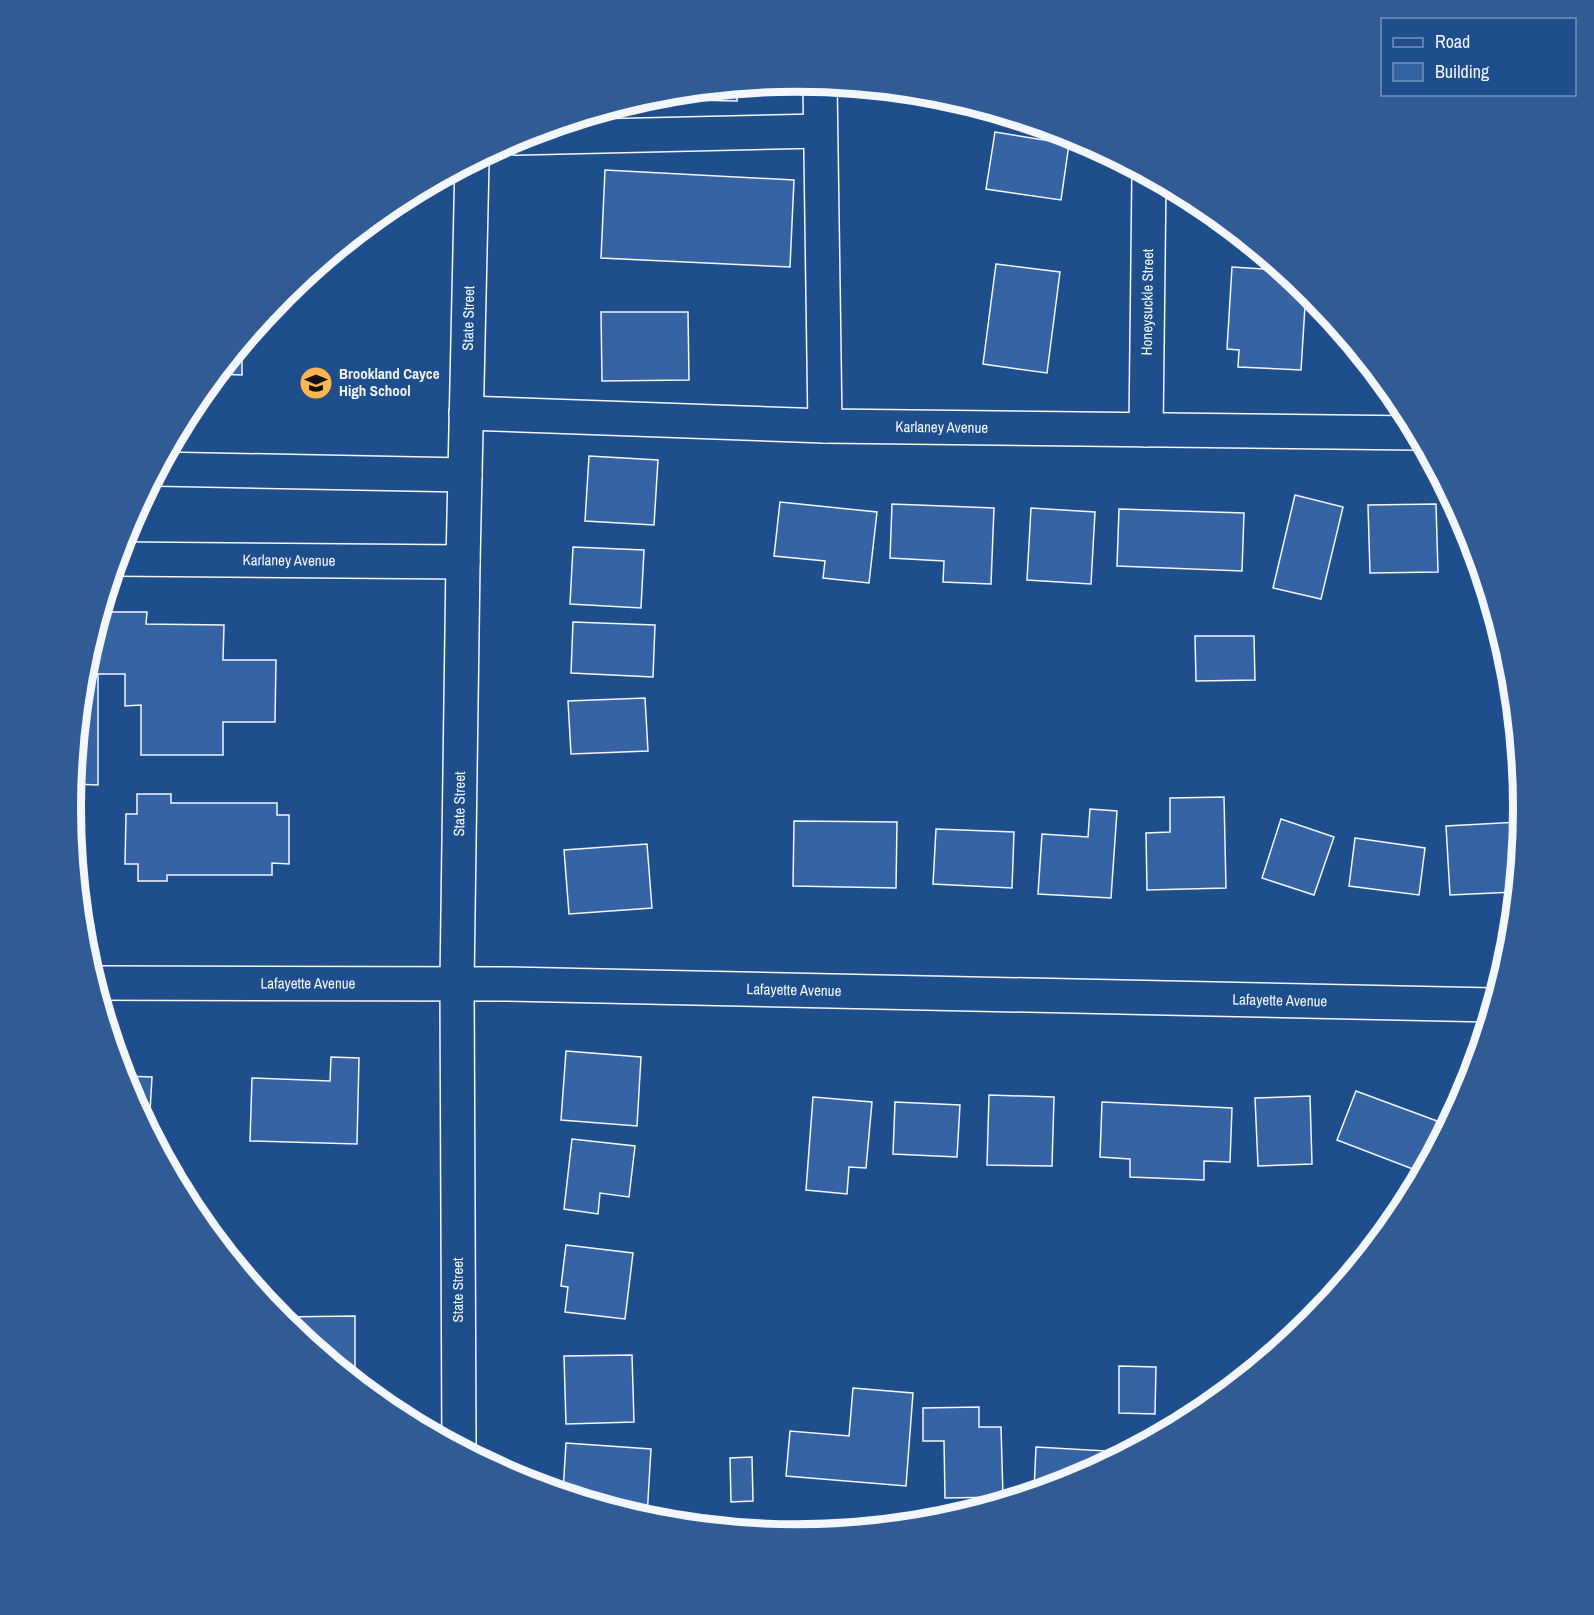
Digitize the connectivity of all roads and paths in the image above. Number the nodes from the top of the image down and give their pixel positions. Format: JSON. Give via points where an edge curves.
{"nodes":[{"id":1,"x":820,"y":92,"type":"edge"},
{"id":2,"x":820,"y":132,"type":"junction"},
{"id":3,"x":545,"y":137,"type":"edge"},
{"id":4,"x":472,"y":169,"type":"edge"},
{"id":5,"x":1149,"y":184,"type":"edge"},
{"id":6,"x":466,"y":414,"type":"junction"},
{"id":7,"x":825,"y":426,"type":"junction"},
{"id":8,"x":1146,"y":430,"type":"junction"},
{"id":9,"x":1406,"y":433,"type":"edge"},
{"id":10,"x":166,"y":470,"type":"edge"},
{"id":11,"x":465,"y":475,"type":"junction"},
{"id":12,"x":126,"y":559,"type":"edge"},
{"id":13,"x":463,"y":562,"type":"junction"},
{"id":14,"x":103,"y":983,"type":"edge"},
{"id":15,"x":457,"y":983,"type":"junction"},
{"id":16,"x":1485,"y":1005,"type":"edge"},
{"id":17,"x":459,"y":1439,"type":"edge"}],
"edges":[{"from":1,"to":2,"type":"street"},
{"from":2,"to":3,"type":"street"},
{"from":2,"to":7,"type":"street"},
{"from":4,"to":6,"type":"street","name":"State Street"},
{"from":5,"to":8,"type":"street","name":"Honeysuckle Street"},
{"from":6,"to":7,"type":"street","name":"Karlaney Avenue"},
{"from":6,"to":11,"type":"street","name":"State Street"},
{"from":7,"to":8,"type":"street","name":"Karlaney Avenue"},
{"from":8,"to":9,"type":"street","name":"Karlaney Avenue"},
{"from":10,"to":11,"type":"street"},
{"from":11,"to":13,"type":"street","name":"State Street"},
{"from":12,"to":13,"type":"street","name":"Karlaney Avenue"},
{"from":13,"to":15,"type":"street","name":"State Street"},
{"from":14,"to":15,"type":"street","name":"Lafayette Avenue"},
{"from":15,"to":16,"type":"street","name":"Lafayette Avenue"},
{"from":15,"to":17,"type":"street","name":"State Street"}]}
